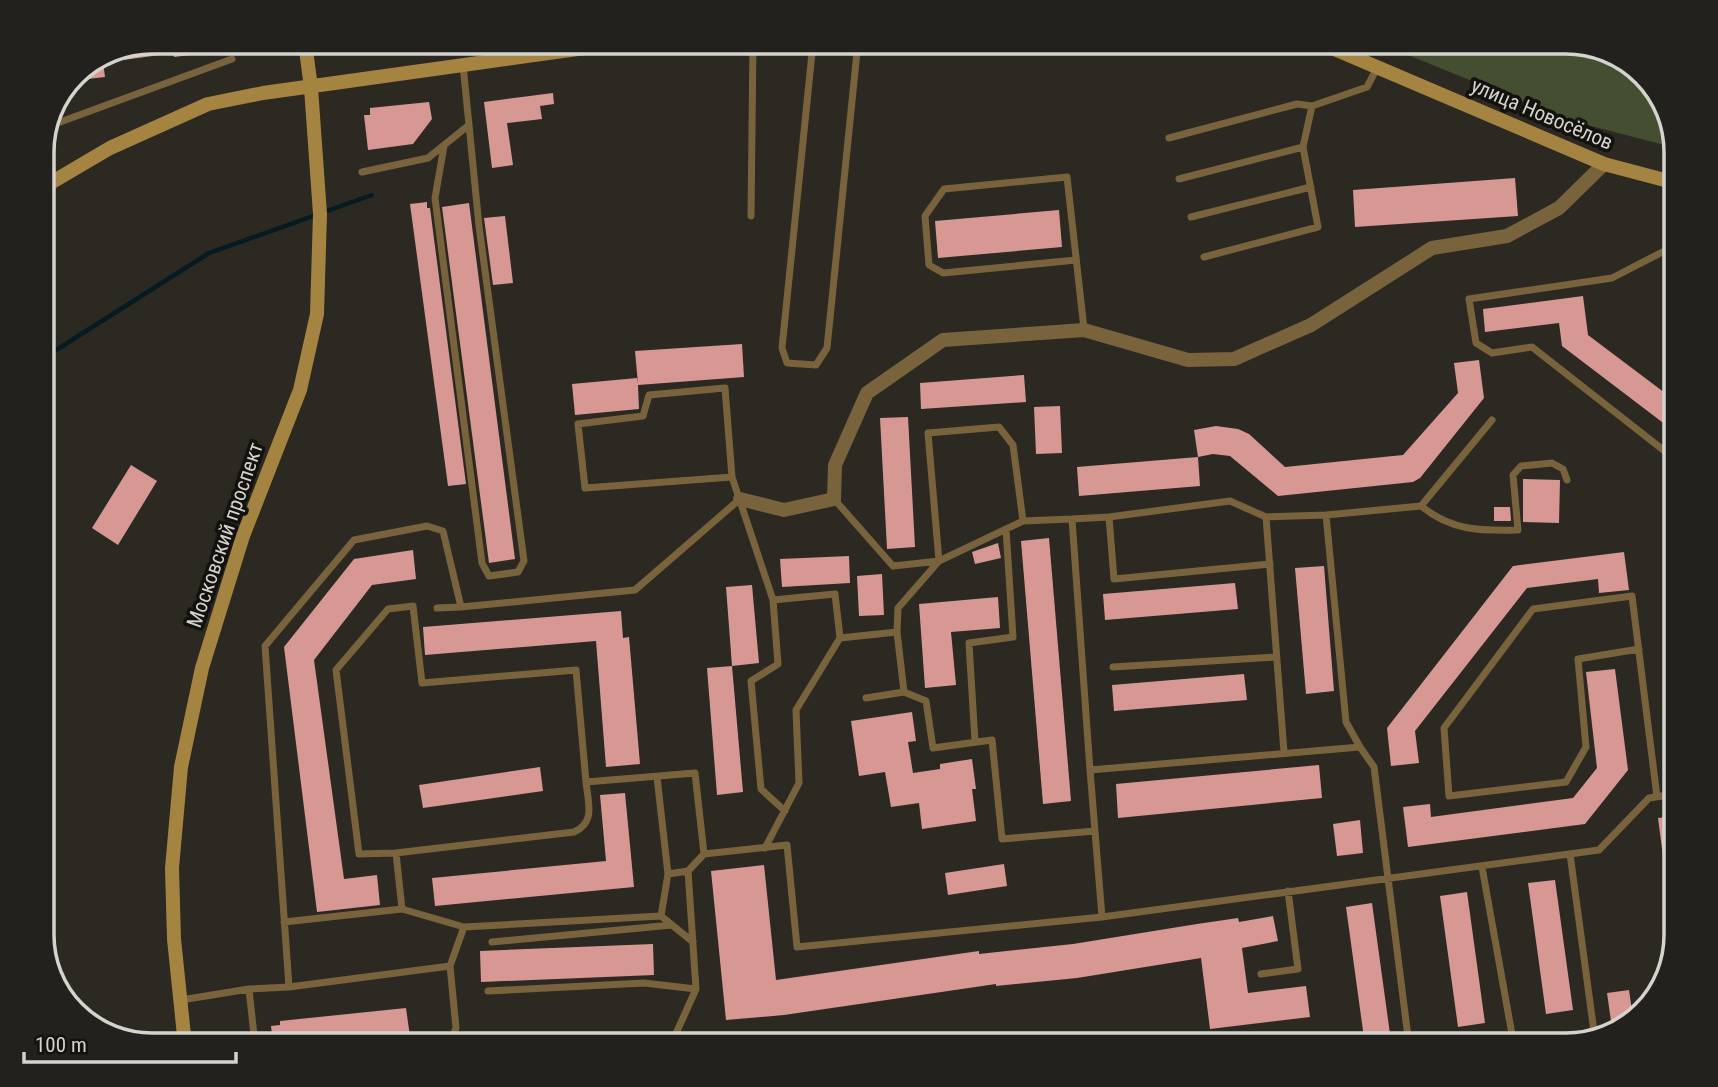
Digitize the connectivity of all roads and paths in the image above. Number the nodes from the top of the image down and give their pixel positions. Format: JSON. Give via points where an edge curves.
{"nodes":[{"id":1,"x":307,"y":54,"type":"edge"},
{"id":2,"x":542,"y":54,"type":"edge"},
{"id":3,"x":753,"y":54,"type":"edge"},
{"id":4,"x":812,"y":54,"type":"edge"},
{"id":5,"x":857,"y":54,"type":"edge"},
{"id":6,"x":1346,"y":54,"type":"edge"},
{"id":7,"x":232,"y":60,"type":"dead end"},
{"id":8,"x":463,"y":65,"type":"junction"},
{"id":9,"x":1377,"y":67,"type":"junction"},
{"id":10,"x":311,"y":88,"type":"junction"},
{"id":11,"x":1312,"y":106,"type":"junction"},
{"id":12,"x":60,"y":122,"type":"edge"},
{"id":13,"x":469,"y":125,"type":"junction"},
{"id":14,"x":1169,"y":138,"type":"dead end"},
{"id":15,"x":444,"y":146,"type":"junction"},
{"id":16,"x":1303,"y":147,"type":"junction"},
{"id":17,"x":1604,"y":164,"type":"junction"},
{"id":18,"x":362,"y":172,"type":"dead end"},
{"id":19,"x":1179,"y":179,"type":"dead end"},
{"id":20,"x":1664,"y":180,"type":"edge"},
{"id":21,"x":54,"y":181,"type":"edge"},
{"id":22,"x":1311,"y":187,"type":"junction"},
{"id":23,"x":751,"y":216,"type":"dead end"},
{"id":24,"x":1191,"y":217,"type":"dead end"},
{"id":25,"x":1664,"y":251,"type":"edge"},
{"id":26,"x":1204,"y":257,"type":"dead end"},
{"id":27,"x":1076,"y":260,"type":"junction"},
{"id":28,"x":1084,"y":330,"type":"junction"},
{"id":29,"x":1492,"y":420,"type":"dead end"},
{"id":30,"x":1664,"y":451,"type":"edge"},
{"id":31,"x":732,"y":477,"type":"junction"},
{"id":32,"x":1567,"y":480,"type":"dead end"},
{"id":33,"x":740,"y":499,"type":"junction"},
{"id":34,"x":834,"y":499,"type":"junction"},
{"id":35,"x":1421,"y":506,"type":"junction"},
{"id":36,"x":1326,"y":515,"type":"junction"},
{"id":37,"x":1109,"y":517,"type":"junction"},
{"id":38,"x":1266,"y":517,"type":"junction"},
{"id":39,"x":1072,"y":519,"type":"junction"},
{"id":40,"x":1023,"y":521,"type":"junction"},
{"id":41,"x":1006,"y":529,"type":"junction"},
{"id":42,"x":939,"y":561,"type":"junction"},
{"id":43,"x":1270,"y":564,"type":"junction"},
{"id":44,"x":773,"y":600,"type":"junction"},
{"id":45,"x":461,"y":607,"type":"junction"},
{"id":46,"x":438,"y":608,"type":"dead end"},
{"id":47,"x":897,"y":632,"type":"junction"},
{"id":48,"x":839,"y":638,"type":"junction"},
{"id":49,"x":1639,"y":649,"type":"junction"},
{"id":50,"x":1276,"y":657,"type":"junction"},
{"id":51,"x":1113,"y":667,"type":"dead end"},
{"id":52,"x":904,"y":692,"type":"junction"},
{"id":53,"x":866,"y":698,"type":"dead end"},
{"id":54,"x":975,"y":742,"type":"junction"},
{"id":55,"x":1360,"y":747,"type":"junction"},
{"id":56,"x":1284,"y":752,"type":"junction"},
{"id":57,"x":1090,"y":770,"type":"junction"},
{"id":58,"x":657,"y":777,"type":"junction"},
{"id":59,"x":586,"y":782,"type":"junction"},
{"id":60,"x":1664,"y":796,"type":"edge"},
{"id":61,"x":1657,"y":797,"type":"junction"},
{"id":62,"x":785,"y":811,"type":"junction"},
{"id":63,"x":1095,"y":831,"type":"junction"},
{"id":64,"x":765,"y":848,"type":"junction"},
{"id":65,"x":396,"y":853,"type":"junction"},
{"id":66,"x":704,"y":854,"type":"junction"},
{"id":67,"x":1570,"y":854,"type":"junction"},
{"id":68,"x":1482,"y":867,"type":"junction"},
{"id":69,"x":688,"y":871,"type":"junction"},
{"id":70,"x":668,"y":874,"type":"junction"},
{"id":71,"x":1388,"y":878,"type":"junction"},
{"id":72,"x":1288,"y":891,"type":"junction"},
{"id":73,"x":402,"y":909,"type":"junction"},
{"id":74,"x":661,"y":916,"type":"junction"},
{"id":75,"x":1102,"y":916,"type":"junction"},
{"id":76,"x":284,"y":922,"type":"junction"},
{"id":77,"x":672,"y":925,"type":"junction"},
{"id":78,"x":464,"y":928,"type":"junction"},
{"id":79,"x":492,"y":942,"type":"dead end"},
{"id":80,"x":693,"y":942,"type":"junction"},
{"id":81,"x":450,"y":967,"type":"junction"},
{"id":82,"x":1261,"y":974,"type":"dead end"},
{"id":83,"x":289,"y":987,"type":"junction"},
{"id":84,"x":249,"y":989,"type":"junction"},
{"id":85,"x":696,"y":989,"type":"junction"},
{"id":86,"x":488,"y":991,"type":"dead end"},
{"id":87,"x":180,"y":1000,"type":"junction"},
{"id":88,"x":1593,"y":1028,"type":"edge"},
{"id":89,"x":184,"y":1033,"type":"edge"},
{"id":90,"x":254,"y":1033,"type":"edge"},
{"id":91,"x":454,"y":1033,"type":"edge"},
{"id":92,"x":676,"y":1033,"type":"edge"},
{"id":93,"x":1407,"y":1033,"type":"edge"},
{"id":94,"x":1512,"y":1033,"type":"edge"}],
"edges":[{"from":1,"to":10,"type":"main road","name":"Московский проспект"},
{"from":2,"to":8,"type":"main road"},
{"from":3,"to":23,"type":"lane"},
{"from":4,"to":5,"type":"lane","via":[[782,348],[787,363],[816,365],[827,348]]},
{"from":6,"to":9,"type":"main road","name":"улица Новосёлов"},
{"from":7,"to":12,"type":"lane"},
{"from":8,"to":10,"type":"main road"},
{"from":8,"to":13,"type":"lane"},
{"from":9,"to":11,"type":"lane","via":[[1367,87]]},
{"from":9,"to":17,"type":"main road","name":"улица Новосёлов"},
{"from":10,"to":21,"type":"main road","via":[[208,104],[110,148]]},
{"from":10,"to":87,"type":"main road","name":"Московский проспект","via":[[320,214],[317,314],[300,390],[243,536],[202,668],[181,767],[172,868]]},
{"from":11,"to":14,"type":"lane","via":[[1297,104]]},
{"from":11,"to":16,"type":"lane"},
{"from":13,"to":15,"type":"lane"},
{"from":13,"to":15,"type":"lane","via":[[524,561],[518,572],[489,576],[482,563],[435,198]]},
{"from":15,"to":18,"type":"lane","via":[[428,158]]},
{"from":16,"to":19,"type":"lane"},
{"from":16,"to":22,"type":"lane"},
{"from":17,"to":20,"type":"main road","name":"улица Новосёлов"},
{"from":17,"to":28,"type":"street","via":[[1559,208],[1507,236],[1432,248],[1311,325],[1234,359],[1188,360]]},
{"from":22,"to":24,"type":"lane"},
{"from":22,"to":26,"type":"lane","via":[[1318,227]]},
{"from":25,"to":30,"type":"lane","via":[[1612,278],[1469,299],[1476,343],[1492,353],[1532,347]]},
{"from":27,"to":27,"type":"lane","via":[[1067,177],[944,189],[925,216],[929,265],[943,272]]},
{"from":27,"to":28,"type":"lane"},
{"from":28,"to":34,"type":"street","via":[[943,340],[867,393],[835,465]]},
{"from":29,"to":35,"type":"lane"},
{"from":31,"to":31,"type":"lane","via":[[725,388],[649,395],[643,416],[578,424],[585,488]]},
{"from":31,"to":33,"type":"lane"},
{"from":32,"to":35,"type":"lane","via":[[1563,469],[1552,463],[1521,466],[1513,475],[1518,530],[1452,526]]},
{"from":33,"to":34,"type":"street","via":[[784,510]]},
{"from":33,"to":44,"type":"lane"},
{"from":33,"to":45,"type":"lane","via":[[635,590]]},
{"from":34,"to":42,"type":"lane","via":[[893,566]]},
{"from":35,"to":36,"type":"lane"},
{"from":36,"to":38,"type":"lane"},
{"from":36,"to":55,"type":"lane","via":[[1346,722]]},
{"from":37,"to":38,"type":"lane","via":[[1230,501]]},
{"from":37,"to":39,"type":"lane"},
{"from":37,"to":43,"type":"lane","via":[[1114,579]]},
{"from":38,"to":43,"type":"lane"},
{"from":39,"to":40,"type":"lane"},
{"from":39,"to":57,"type":"lane"},
{"from":40,"to":41,"type":"lane"},
{"from":40,"to":42,"type":"lane","via":[[1013,445],[999,426],[928,433]]},
{"from":41,"to":42,"type":"lane"},
{"from":41,"to":54,"type":"lane","via":[[1013,637],[970,643]]},
{"from":42,"to":47,"type":"lane","via":[[898,608]]},
{"from":43,"to":50,"type":"lane"},
{"from":44,"to":48,"type":"lane","via":[[835,594]]},
{"from":44,"to":62,"type":"lane","via":[[778,664],[751,681],[761,789]]},
{"from":45,"to":46,"type":"lane"},
{"from":45,"to":76,"type":"lane","via":[[443,531],[427,526],[354,540],[265,646]]},
{"from":47,"to":48,"type":"lane"},
{"from":47,"to":52,"type":"lane"},
{"from":48,"to":62,"type":"lane","via":[[796,710],[799,783]]},
{"from":49,"to":49,"type":"lane","via":[[1632,596],[1533,609],[1444,728],[1449,796],[1566,782],[1586,747],[1578,659]]},
{"from":49,"to":61,"type":"lane"},
{"from":50,"to":51,"type":"lane"},
{"from":50,"to":56,"type":"lane"},
{"from":52,"to":53,"type":"lane"},
{"from":52,"to":54,"type":"lane","via":[[926,701],[933,748]]},
{"from":54,"to":63,"type":"lane","via":[[992,740],[1002,839]]},
{"from":55,"to":56,"type":"lane"},
{"from":55,"to":71,"type":"lane","via":[[1374,767]]},
{"from":56,"to":57,"type":"lane"},
{"from":57,"to":63,"type":"lane"},
{"from":58,"to":59,"type":"lane"},
{"from":58,"to":66,"type":"lane","via":[[695,774]]},
{"from":58,"to":70,"type":"lane"},
{"from":59,"to":65,"type":"lane","via":[[589,819],[574,832]]},
{"from":59,"to":65,"type":"lane","via":[[576,670],[422,682],[414,606],[388,609],[336,670],[359,854]]},
{"from":60,"to":61,"type":"lane"},
{"from":61,"to":67,"type":"lane","via":[[1649,798],[1600,850]]},
{"from":62,"to":64,"type":"lane"},
{"from":63,"to":75,"type":"lane"},
{"from":64,"to":66,"type":"lane"},
{"from":64,"to":75,"type":"lane","via":[[787,845],[797,947]]},
{"from":65,"to":73,"type":"lane"},
{"from":66,"to":69,"type":"lane"},
{"from":67,"to":68,"type":"lane"},
{"from":67,"to":88,"type":"lane"},
{"from":68,"to":71,"type":"lane"},
{"from":68,"to":94,"type":"lane"},
{"from":69,"to":70,"type":"lane"},
{"from":69,"to":80,"type":"lane"},
{"from":70,"to":74,"type":"lane"},
{"from":71,"to":72,"type":"lane"},
{"from":71,"to":93,"type":"lane"},
{"from":72,"to":75,"type":"lane"},
{"from":72,"to":82,"type":"lane","via":[[1298,969]]},
{"from":73,"to":76,"type":"lane"},
{"from":73,"to":78,"type":"lane"},
{"from":74,"to":77,"type":"lane"},
{"from":74,"to":78,"type":"lane"},
{"from":76,"to":83,"type":"lane"},
{"from":77,"to":79,"type":"lane"},
{"from":77,"to":80,"type":"lane"},
{"from":78,"to":81,"type":"lane"},
{"from":80,"to":85,"type":"lane"},
{"from":81,"to":83,"type":"lane"},
{"from":81,"to":91,"type":"lane"},
{"from":83,"to":84,"type":"lane"},
{"from":84,"to":87,"type":"lane"},
{"from":84,"to":90,"type":"lane"},
{"from":85,"to":86,"type":"lane","via":[[644,983]]},
{"from":85,"to":92,"type":"lane"},
{"from":87,"to":89,"type":"main road","name":"Московский проспект"}]}
